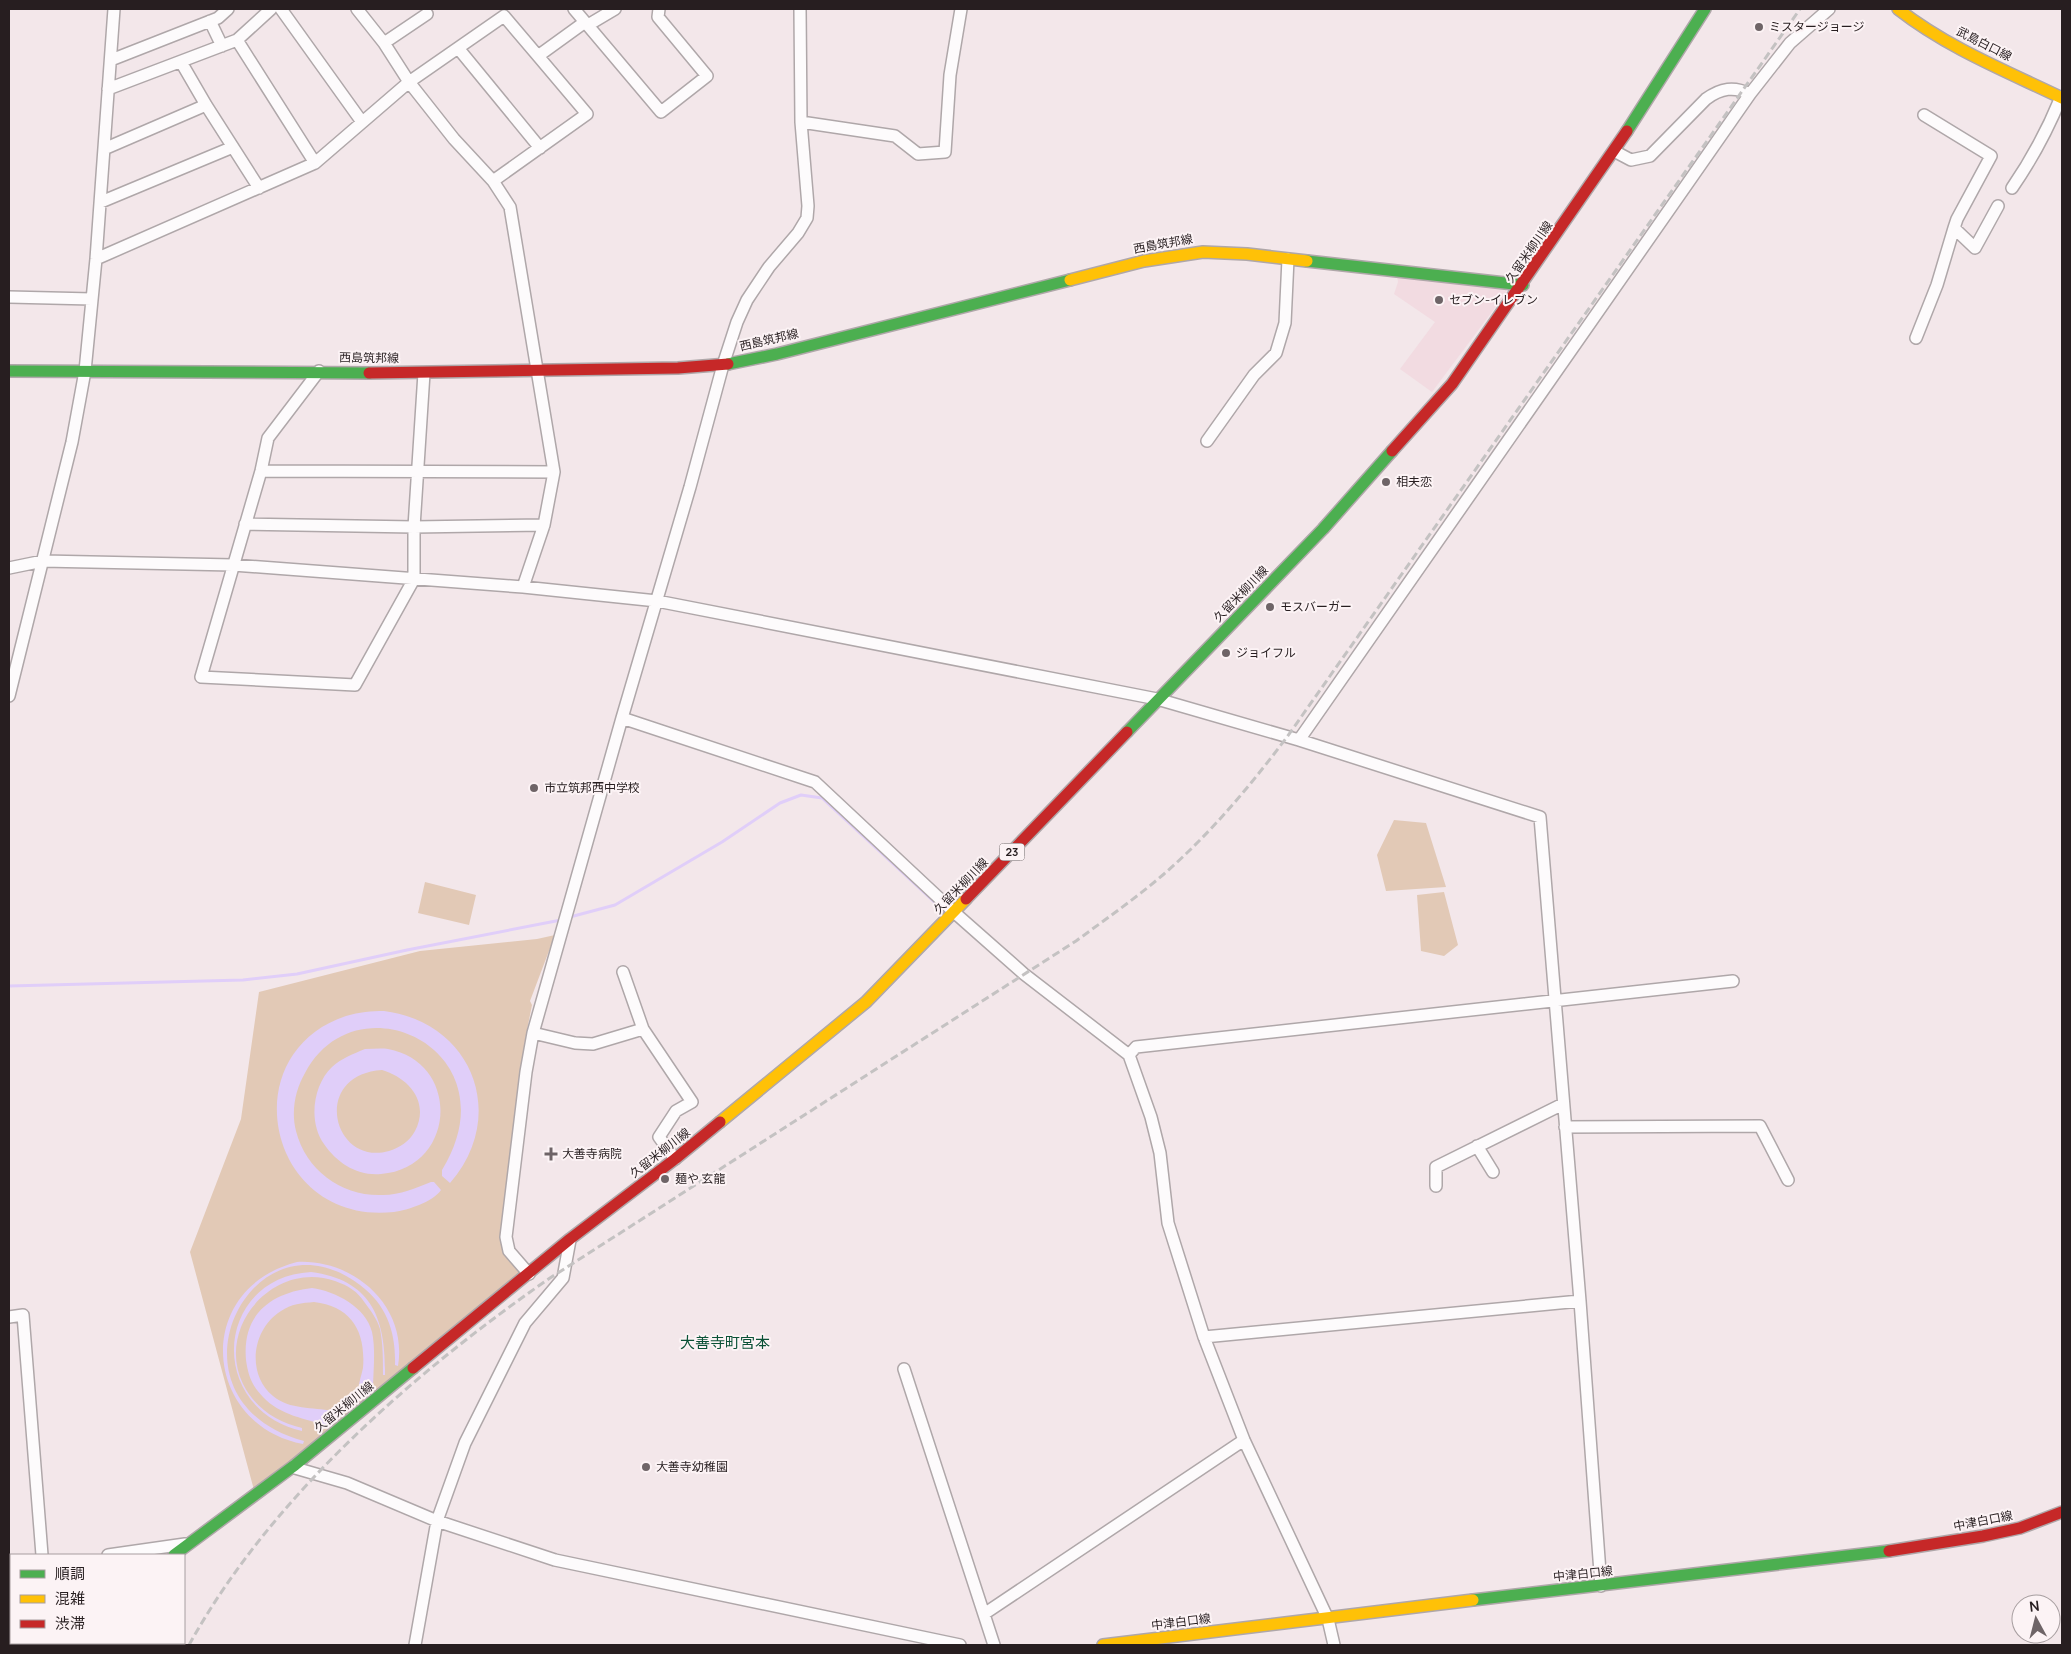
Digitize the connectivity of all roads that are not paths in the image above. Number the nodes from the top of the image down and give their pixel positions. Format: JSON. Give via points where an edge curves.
{"nodes":[{"id":1,"x":114,"y":9,"type":"edge"},
{"id":2,"x":228,"y":9,"type":"edge"},
{"id":3,"x":271,"y":9,"type":"edge"},
{"id":4,"x":281,"y":9,"type":"edge"},
{"id":5,"x":357,"y":9,"type":"edge"},
{"id":6,"x":574,"y":9,"type":"edge"},
{"id":7,"x":615,"y":9,"type":"edge"},
{"id":8,"x":659,"y":9,"type":"edge"},
{"id":9,"x":800,"y":9,"type":"edge"},
{"id":10,"x":961,"y":9,"type":"edge"},
{"id":11,"x":1705,"y":9,"type":"edge"},
{"id":12,"x":1829,"y":9,"type":"edge"},
{"id":13,"x":1898,"y":9,"type":"edge"},
{"id":14,"x":428,"y":11,"type":"edge"},
{"id":15,"x":502,"y":12,"type":"edge"},
{"id":16,"x":210,"y":21,"type":"junction"},
{"id":17,"x":586,"y":23,"type":"junction"},
{"id":18,"x":237,"y":40,"type":"junction"},
{"id":19,"x":384,"y":43,"type":"junction"},
{"id":20,"x":222,"y":46,"type":"junction"},
{"id":21,"x":458,"y":48,"type":"junction"},
{"id":22,"x":538,"y":56,"type":"junction"},
{"id":23,"x":111,"y":60,"type":"junction"},
{"id":24,"x":181,"y":62,"type":"junction"},
{"id":25,"x":409,"y":82,"type":"junction"},
{"id":26,"x":108,"y":90,"type":"junction"},
{"id":27,"x":1750,"y":94,"type":"junction"},
{"id":28,"x":2062,"y":97,"type":"edge"},
{"id":29,"x":206,"y":104,"type":"junction"},
{"id":30,"x":1924,"y":115,"type":"dead end"},
{"id":31,"x":362,"y":122,"type":"junction"},
{"id":32,"x":801,"y":122,"type":"junction"},
{"id":33,"x":233,"y":147,"type":"junction"},
{"id":34,"x":540,"y":148,"type":"junction"},
{"id":35,"x":104,"y":149,"type":"junction"},
{"id":36,"x":1614,"y":151,"type":"junction"},
{"id":37,"x":315,"y":163,"type":"junction"},
{"id":38,"x":493,"y":181,"type":"junction"},
{"id":39,"x":259,"y":188,"type":"junction"},
{"id":40,"x":2012,"y":188,"type":"dead end"},
{"id":41,"x":101,"y":202,"type":"junction"},
{"id":42,"x":1998,"y":206,"type":"dead end"},
{"id":43,"x":1954,"y":228,"type":"junction"},
{"id":44,"x":96,"y":259,"type":"junction"},
{"id":45,"x":1288,"y":259,"type":"junction"},
{"id":46,"x":1523,"y":285,"type":"junction"},
{"id":47,"x":9,"y":297,"type":"edge"},
{"id":48,"x":92,"y":299,"type":"junction"},
{"id":49,"x":1916,"y":338,"type":"dead end"},
{"id":50,"x":723,"y":365,"type":"junction"},
{"id":51,"x":538,"y":370,"type":"junction"},
{"id":52,"x":9,"y":371,"type":"edge"},
{"id":53,"x":86,"y":371,"type":"junction"},
{"id":54,"x":319,"y":371,"type":"junction"},
{"id":55,"x":424,"y":373,"type":"junction"},
{"id":56,"x":1207,"y":441,"type":"dead end"},
{"id":57,"x":261,"y":471,"type":"junction"},
{"id":58,"x":418,"y":472,"type":"junction"},
{"id":59,"x":554,"y":472,"type":"junction"},
{"id":60,"x":245,"y":524,"type":"junction"},
{"id":61,"x":544,"y":525,"type":"junction"},
{"id":62,"x":414,"y":528,"type":"junction"},
{"id":63,"x":43,"y":561,"type":"junction"},
{"id":64,"x":233,"y":565,"type":"junction"},
{"id":65,"x":9,"y":568,"type":"edge"},
{"id":66,"x":414,"y":579,"type":"junction"},
{"id":67,"x":523,"y":587,"type":"junction"},
{"id":68,"x":657,"y":601,"type":"junction"},
{"id":69,"x":9,"y":696,"type":"edge"},
{"id":70,"x":1157,"y":699,"type":"junction"},
{"id":71,"x":622,"y":718,"type":"junction"},
{"id":72,"x":1299,"y":740,"type":"junction"},
{"id":73,"x":955,"y":912,"type":"junction"},
{"id":74,"x":623,"y":972,"type":"dead end"},
{"id":75,"x":1733,"y":981,"type":"dead end"},
{"id":76,"x":1555,"y":1001,"type":"junction"},
{"id":77,"x":643,"y":1029,"type":"junction"},
{"id":78,"x":534,"y":1033,"type":"junction"},
{"id":79,"x":1129,"y":1055,"type":"junction"},
{"id":80,"x":1563,"y":1104,"type":"junction"},
{"id":81,"x":1565,"y":1127,"type":"junction"},
{"id":82,"x":1477,"y":1146,"type":"junction"},
{"id":83,"x":675,"y":1159,"type":"junction"},
{"id":84,"x":1493,"y":1172,"type":"dead end"},
{"id":85,"x":1788,"y":1180,"type":"dead end"},
{"id":86,"x":1436,"y":1186,"type":"dead end"},
{"id":87,"x":570,"y":1239,"type":"junction"},
{"id":88,"x":529,"y":1274,"type":"junction"},
{"id":89,"x":1580,"y":1301,"type":"junction"},
{"id":90,"x":9,"y":1316,"type":"edge"},
{"id":91,"x":1204,"y":1337,"type":"junction"},
{"id":92,"x":904,"y":1369,"type":"dead end"},
{"id":93,"x":1244,"y":1440,"type":"junction"},
{"id":94,"x":295,"y":1465,"type":"junction"},
{"id":95,"x":2062,"y":1512,"type":"edge"},
{"id":96,"x":437,"y":1521,"type":"junction"},
{"id":97,"x":188,"y":1544,"type":"junction"},
{"id":98,"x":42,"y":1554,"type":"edge"},
{"id":99,"x":115,"y":1554,"type":"edge"},
{"id":100,"x":175,"y":1554,"type":"edge"},
{"id":101,"x":1601,"y":1586,"type":"junction"},
{"id":102,"x":984,"y":1614,"type":"junction"},
{"id":103,"x":1328,"y":1619,"type":"junction"},
{"id":104,"x":415,"y":1645,"type":"edge"},
{"id":105,"x":960,"y":1645,"type":"edge"},
{"id":106,"x":994,"y":1645,"type":"edge"},
{"id":107,"x":1103,"y":1645,"type":"edge"},
{"id":108,"x":1334,"y":1645,"type":"edge"}],
"edges":[{"from":1,"to":23,"type":"street"},
{"from":2,"to":16,"type":"street"},
{"from":3,"to":18,"type":"street"},
{"from":4,"to":31,"type":"street"},
{"from":5,"to":19,"type":"street"},
{"from":6,"to":17,"type":"street"},
{"from":7,"to":17,"type":"street"},
{"from":8,"to":17,"type":"street","via":[[658,17],[707,76],[661,112]]},
{"from":9,"to":32,"type":"street"},
{"from":10,"to":32,"type":"street","via":[[950,75],[945,152],[918,154],[895,136]]},
{"from":11,"to":36,"type":"main road","name":"久留米柳川線","number":"23"},
{"from":12,"to":27,"type":"street","via":[[1790,43]]},
{"from":13,"to":28,"type":"main road","name":"武島白口線","via":[[1966,52]]},
{"from":14,"to":19,"type":"street"},
{"from":15,"to":21,"type":"street"},
{"from":15,"to":22,"type":"street"},
{"from":16,"to":20,"type":"street"},
{"from":16,"to":23,"type":"street"},
{"from":17,"to":22,"type":"street"},
{"from":18,"to":20,"type":"street"},
{"from":18,"to":37,"type":"street"},
{"from":19,"to":25,"type":"street"},
{"from":20,"to":24,"type":"street"},
{"from":21,"to":25,"type":"street"},
{"from":21,"to":34,"type":"street"},
{"from":22,"to":34,"type":"street","via":[[587,114]]},
{"from":23,"to":26,"type":"street"},
{"from":24,"to":26,"type":"street"},
{"from":24,"to":29,"type":"street"},
{"from":25,"to":31,"type":"street"},
{"from":25,"to":38,"type":"street","via":[[454,139]]},
{"from":26,"to":35,"type":"street"},
{"from":27,"to":36,"type":"street","via":[[1729,88],[1716,92],[1650,156],[1631,160]]},
{"from":27,"to":72,"type":"street"},
{"from":28,"to":40,"type":"street","via":[[2030,163]]},
{"from":29,"to":33,"type":"street"},
{"from":29,"to":35,"type":"street"},
{"from":30,"to":43,"type":"street","via":[[1991,156]]},
{"from":31,"to":37,"type":"street"},
{"from":32,"to":50,"type":"street","via":[[807,218],[747,300]]},
{"from":33,"to":39,"type":"street"},
{"from":33,"to":41,"type":"street"},
{"from":34,"to":38,"type":"street"},
{"from":35,"to":41,"type":"street"},
{"from":36,"to":46,"type":"main road","name":"久留米柳川線","number":"23"},
{"from":37,"to":39,"type":"street"},
{"from":38,"to":51,"type":"street","via":[[510,207]]},
{"from":39,"to":44,"type":"street"},
{"from":41,"to":44,"type":"street"},
{"from":42,"to":43,"type":"street","via":[[1975,248]]},
{"from":43,"to":49,"type":"street","via":[[1937,285]]},
{"from":44,"to":48,"type":"street"},
{"from":45,"to":46,"type":"main road","name":"西島筑邦線"},
{"from":45,"to":50,"type":"main road","name":"西島筑邦線","via":[[1203,252],[1147,260]]},
{"from":45,"to":56,"type":"street","via":[[1285,323],[1276,353],[1254,375]]},
{"from":46,"to":70,"type":"main road","name":"久留米柳川線","number":"23","via":[[1452,384],[1323,529]]},
{"from":47,"to":48,"type":"street"},
{"from":48,"to":53,"type":"street"},
{"from":50,"to":51,"type":"main road","name":"西島筑邦線"},
{"from":50,"to":68,"type":"street"},
{"from":51,"to":55,"type":"main road","name":"西島筑邦線"},
{"from":51,"to":59,"type":"street"},
{"from":52,"to":53,"type":"main road","name":"西島筑邦線"},
{"from":53,"to":54,"type":"main road","name":"西島筑邦線"},
{"from":53,"to":63,"type":"street"},
{"from":54,"to":55,"type":"main road","name":"西島筑邦線"},
{"from":54,"to":57,"type":"street","via":[[268,438]]},
{"from":55,"to":58,"type":"street"},
{"from":57,"to":58,"type":"street"},
{"from":57,"to":60,"type":"street"},
{"from":58,"to":59,"type":"street"},
{"from":58,"to":62,"type":"street"},
{"from":59,"to":61,"type":"street"},
{"from":60,"to":62,"type":"street"},
{"from":60,"to":64,"type":"street"},
{"from":61,"to":62,"type":"street"},
{"from":61,"to":67,"type":"street"},
{"from":62,"to":66,"type":"street"},
{"from":63,"to":64,"type":"street"},
{"from":63,"to":65,"type":"street"},
{"from":63,"to":69,"type":"street"},
{"from":64,"to":66,"type":"street"},
{"from":64,"to":66,"type":"street","via":[[201,677],[355,685]]},
{"from":66,"to":67,"type":"street"},
{"from":67,"to":68,"type":"street"},
{"from":68,"to":70,"type":"street"},
{"from":68,"to":71,"type":"street"},
{"from":70,"to":72,"type":"street"},
{"from":70,"to":73,"type":"main road","name":"久留米柳川線","number":"23"},
{"from":71,"to":73,"type":"street","via":[[815,782]]},
{"from":71,"to":78,"type":"street"},
{"from":72,"to":76,"type":"street","via":[[1540,817]]},
{"from":73,"to":79,"type":"street","via":[[1024,974]]},
{"from":73,"to":83,"type":"main road","name":"久留米柳川線","number":"23","via":[[866,1002]]},
{"from":74,"to":77,"type":"street"},
{"from":75,"to":76,"type":"street"},
{"from":76,"to":79,"type":"street","via":[[1136,1047]]},
{"from":76,"to":80,"type":"street"},
{"from":77,"to":78,"type":"street","via":[[593,1044]]},
{"from":77,"to":83,"type":"street","via":[[692,1102],[676,1111],[659,1138]]},
{"from":78,"to":88,"type":"street","via":[[526,1072],[506,1237],[509,1251]]},
{"from":79,"to":91,"type":"street","via":[[1160,1153],[1168,1223]]},
{"from":80,"to":81,"type":"street"},
{"from":80,"to":82,"type":"street"},
{"from":81,"to":85,"type":"street","via":[[1760,1126]]},
{"from":81,"to":89,"type":"street"},
{"from":82,"to":84,"type":"street"},
{"from":82,"to":86,"type":"street","via":[[1436,1167]]},
{"from":83,"to":87,"type":"main road","name":"久留米柳川線","number":"23"},
{"from":87,"to":88,"type":"main road","name":"久留米柳川線","number":"23"},
{"from":87,"to":96,"type":"street","via":[[563,1278],[526,1322],[465,1443]]},
{"from":88,"to":94,"type":"main road","name":"久留米柳川線","number":"23"},
{"from":89,"to":91,"type":"street"},
{"from":89,"to":101,"type":"street"},
{"from":90,"to":98,"type":"street","via":[[23,1315]]},
{"from":91,"to":93,"type":"street"},
{"from":92,"to":102,"type":"street"},
{"from":93,"to":102,"type":"street"},
{"from":93,"to":103,"type":"street"},
{"from":94,"to":96,"type":"street","via":[[295,1468],[347,1483]]},
{"from":94,"to":97,"type":"main road","name":"久留米柳川線","number":"23"},
{"from":95,"to":101,"type":"main road","name":"中津白口線","via":[[2020,1528],[1959,1540]]},
{"from":96,"to":104,"type":"street"},
{"from":96,"to":105,"type":"street","via":[[555,1560]]},
{"from":97,"to":99,"type":"street"},
{"from":97,"to":100,"type":"main road","name":"久留米柳川線","number":"23"},
{"from":101,"to":103,"type":"main road","name":"中津白口線"},
{"from":102,"to":106,"type":"street"},
{"from":103,"to":107,"type":"main road","name":"中津白口線"},
{"from":103,"to":108,"type":"street"}]}
